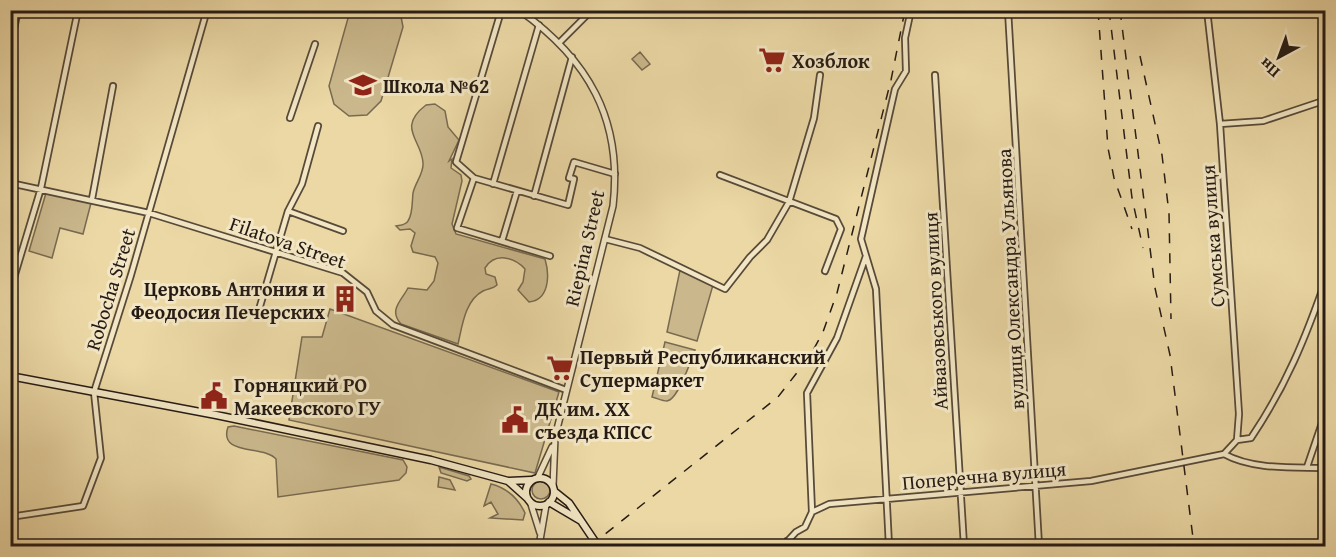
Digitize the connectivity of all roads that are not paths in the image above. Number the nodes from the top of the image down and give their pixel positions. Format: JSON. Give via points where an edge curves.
{"nodes":[{"id":1,"x":18,"y":10,"type":"edge"},
{"id":2,"x":78,"y":10,"type":"edge"},
{"id":3,"x":207,"y":10,"type":"edge"},
{"id":4,"x":519,"y":10,"type":"edge"},
{"id":5,"x":592,"y":10,"type":"edge"},
{"id":6,"x":911,"y":10,"type":"edge"},
{"id":7,"x":1008,"y":10,"type":"edge"},
{"id":8,"x":1207,"y":10,"type":"edge"},
{"id":9,"x":499,"y":18,"type":"dead end"},
{"id":10,"x":539,"y":25,"type":"junction"},
{"id":11,"x":560,"y":42,"type":"junction"},
{"id":12,"x":315,"y":44,"type":"dead end"},
{"id":13,"x":10,"y":48,"type":"edge"},
{"id":14,"x":572,"y":57,"type":"junction"},
{"id":15,"x":820,"y":75,"type":"dead end"},
{"id":16,"x":935,"y":75,"type":"dead end"},
{"id":17,"x":112,"y":86,"type":"dead end"},
{"id":18,"x":1326,"y":100,"type":"edge"},
{"id":19,"x":290,"y":118,"type":"dead end"},
{"id":20,"x":1220,"y":124,"type":"junction"},
{"id":21,"x":318,"y":126,"type":"dead end"},
{"id":22,"x":615,"y":174,"type":"junction"},
{"id":23,"x":720,"y":175,"type":"dead end"},
{"id":24,"x":474,"y":178,"type":"junction"},
{"id":25,"x":10,"y":183,"type":"edge"},
{"id":26,"x":493,"y":184,"type":"junction"},
{"id":27,"x":40,"y":188,"type":"junction"},
{"id":28,"x":517,"y":191,"type":"junction"},
{"id":29,"x":534,"y":195,"type":"junction"},
{"id":30,"x":92,"y":200,"type":"junction"},
{"id":31,"x":789,"y":201,"type":"junction"},
{"id":32,"x":288,"y":211,"type":"junction"},
{"id":33,"x":149,"y":213,"type":"junction"},
{"id":34,"x":343,"y":231,"type":"dead end"},
{"id":35,"x":605,"y":239,"type":"junction"},
{"id":36,"x":502,"y":241,"type":"junction"},
{"id":37,"x":276,"y":253,"type":"junction"},
{"id":38,"x":550,"y":256,"type":"dead end"},
{"id":39,"x":866,"y":256,"type":"junction"},
{"id":40,"x":825,"y":271,"type":"dead end"},
{"id":41,"x":1326,"y":279,"type":"edge"},
{"id":42,"x":10,"y":291,"type":"edge"},
{"id":43,"x":258,"y":313,"type":"dead end"},
{"id":44,"x":10,"y":376,"type":"edge"},
{"id":45,"x":566,"y":390,"type":"junction"},
{"id":46,"x":94,"y":392,"type":"junction"},
{"id":47,"x":1326,"y":411,"type":"edge"},
{"id":48,"x":555,"y":437,"type":"junction"},
{"id":49,"x":1237,"y":440,"type":"junction"},
{"id":50,"x":1224,"y":454,"type":"junction"},
{"id":51,"x":1306,"y":467,"type":"junction"},
{"id":52,"x":1326,"y":468,"type":"edge"},
{"id":53,"x":535,"y":478,"type":"junction"},
{"id":54,"x":508,"y":481,"type":"junction"},
{"id":55,"x":554,"y":488,"type":"junction"},
{"id":56,"x":1036,"y":488,"type":"junction"},
{"id":57,"x":960,"y":492,"type":"junction"},
{"id":58,"x":886,"y":498,"type":"junction"},
{"id":59,"x":529,"y":500,"type":"junction"},
{"id":60,"x":547,"y":504,"type":"junction"},
{"id":61,"x":812,"y":512,"type":"junction"},
{"id":62,"x":10,"y":517,"type":"edge"},
{"id":63,"x":581,"y":521,"type":"junction"},
{"id":64,"x":541,"y":537,"type":"junction"},
{"id":65,"x":788,"y":541,"type":"junction"},
{"id":66,"x":539,"y":546,"type":"edge"},
{"id":67,"x":598,"y":546,"type":"edge"},
{"id":68,"x":783,"y":546,"type":"edge"},
{"id":69,"x":796,"y":546,"type":"edge"},
{"id":70,"x":889,"y":546,"type":"edge"},
{"id":71,"x":964,"y":546,"type":"edge"},
{"id":72,"x":1039,"y":546,"type":"edge"}],
"edges":[{"from":1,"to":13,"type":"street"},
{"from":2,"to":27,"type":"street"},
{"from":3,"to":33,"type":"street","name":"Robocha Street"},
{"from":4,"to":10,"type":"street","name":"Riepina Street"},
{"from":5,"to":11,"type":"street"},
{"from":6,"to":39,"type":"street","via":[[905,38],[906,71],[895,89],[861,238]]},
{"from":7,"to":56,"type":"street","name":"вулиця Олександра Ульянова"},
{"from":8,"to":20,"type":"street","name":"Сумська вулиця"},
{"from":9,"to":24,"type":"street","via":[[456,162]]},
{"from":10,"to":11,"type":"street","name":"Riepina Street"},
{"from":10,"to":26,"type":"street"},
{"from":11,"to":14,"type":"street","name":"Riepina Street"},
{"from":12,"to":19,"type":"street"},
{"from":14,"to":22,"type":"street","name":"Riepina Street","via":[[599,98],[611,132]]},
{"from":14,"to":29,"type":"street"},
{"from":15,"to":31,"type":"street","via":[[814,118]]},
{"from":16,"to":57,"type":"street","name":"Айвазовського вулиця"},
{"from":17,"to":30,"type":"street"},
{"from":18,"to":20,"type":"street","via":[[1263,121]]},
{"from":20,"to":49,"type":"street","name":"Сумська вулиця","via":[[1237,366]]},
{"from":21,"to":32,"type":"street","via":[[302,184]]},
{"from":22,"to":29,"type":"street","via":[[574,162],[568,205]]},
{"from":22,"to":35,"type":"street","name":"Riepina Street"},
{"from":23,"to":31,"type":"street"},
{"from":24,"to":26,"type":"street"},
{"from":24,"to":36,"type":"street","via":[[457,228]]},
{"from":25,"to":27,"type":"street","name":"Filatova Street"},
{"from":26,"to":28,"type":"street"},
{"from":27,"to":30,"type":"street","name":"Filatova Street"},
{"from":27,"to":42,"type":"street"},
{"from":28,"to":29,"type":"street"},
{"from":28,"to":36,"type":"street"},
{"from":30,"to":33,"type":"street","name":"Filatova Street"},
{"from":31,"to":35,"type":"street","via":[[767,240],[725,288],[640,248]]},
{"from":31,"to":40,"type":"street","via":[[836,219],[841,229]]},
{"from":32,"to":34,"type":"street"},
{"from":32,"to":37,"type":"street"},
{"from":33,"to":37,"type":"street","name":"Filatova Street"},
{"from":33,"to":46,"type":"street","name":"Robocha Street"},
{"from":35,"to":45,"type":"street","name":"Riepina Street"},
{"from":36,"to":38,"type":"street"},
{"from":37,"to":43,"type":"street"},
{"from":37,"to":45,"type":"street","name":"Filatova Street","via":[[343,273],[367,292],[376,311],[393,325]]},
{"from":39,"to":58,"type":"street","via":[[876,289]]},
{"from":39,"to":61,"type":"street","via":[[837,338],[807,393]]},
{"from":41,"to":49,"type":"street","via":[[1278,398],[1251,438]]},
{"from":44,"to":46,"type":"main road"},
{"from":45,"to":48,"type":"street","name":"Riepina Street"},
{"from":46,"to":54,"type":"main road","via":[[431,460]]},
{"from":46,"to":62,"type":"street","name":"Robocha Street","via":[[101,458],[83,506]]},
{"from":47,"to":51,"type":"street"},
{"from":48,"to":53,"type":"street","via":[[550,456]]},
{"from":48,"to":55,"type":"street","name":"Riepina Street"},
{"from":49,"to":50,"type":"street"},
{"from":50,"to":51,"type":"street","via":[[1237,461]]},
{"from":50,"to":56,"type":"street","name":"Поперечна вулиця"},
{"from":51,"to":52,"type":"street"},
{"from":53,"to":54,"type":"main road"},
{"from":53,"to":55,"type":"main road","via":[[550,481]]},
{"from":53,"to":59,"type":"main road","via":[[528,484]]},
{"from":54,"to":59,"type":"main road"},
{"from":55,"to":60,"type":"main road"},
{"from":55,"to":63,"type":"main road"},
{"from":56,"to":57,"type":"street","name":"Поперечна вулиця"},
{"from":56,"to":72,"type":"street","name":"вулиця Олександра Ульянова"},
{"from":57,"to":58,"type":"street","name":"Поперечна вулиця"},
{"from":57,"to":71,"type":"street","name":"Айвазовського вулиця"},
{"from":58,"to":61,"type":"street","name":"Поперечна вулиця","via":[[829,504]]},
{"from":58,"to":70,"type":"street"},
{"from":59,"to":60,"type":"main road","via":[[537,505]]},
{"from":59,"to":64,"type":"street"},
{"from":60,"to":63,"type":"main road"},
{"from":60,"to":64,"type":"street"},
{"from":61,"to":65,"type":"street","via":[[805,527]]},
{"from":63,"to":67,"type":"main road"},
{"from":64,"to":66,"type":"street"},
{"from":65,"to":68,"type":"street"},
{"from":65,"to":69,"type":"street"}]}
